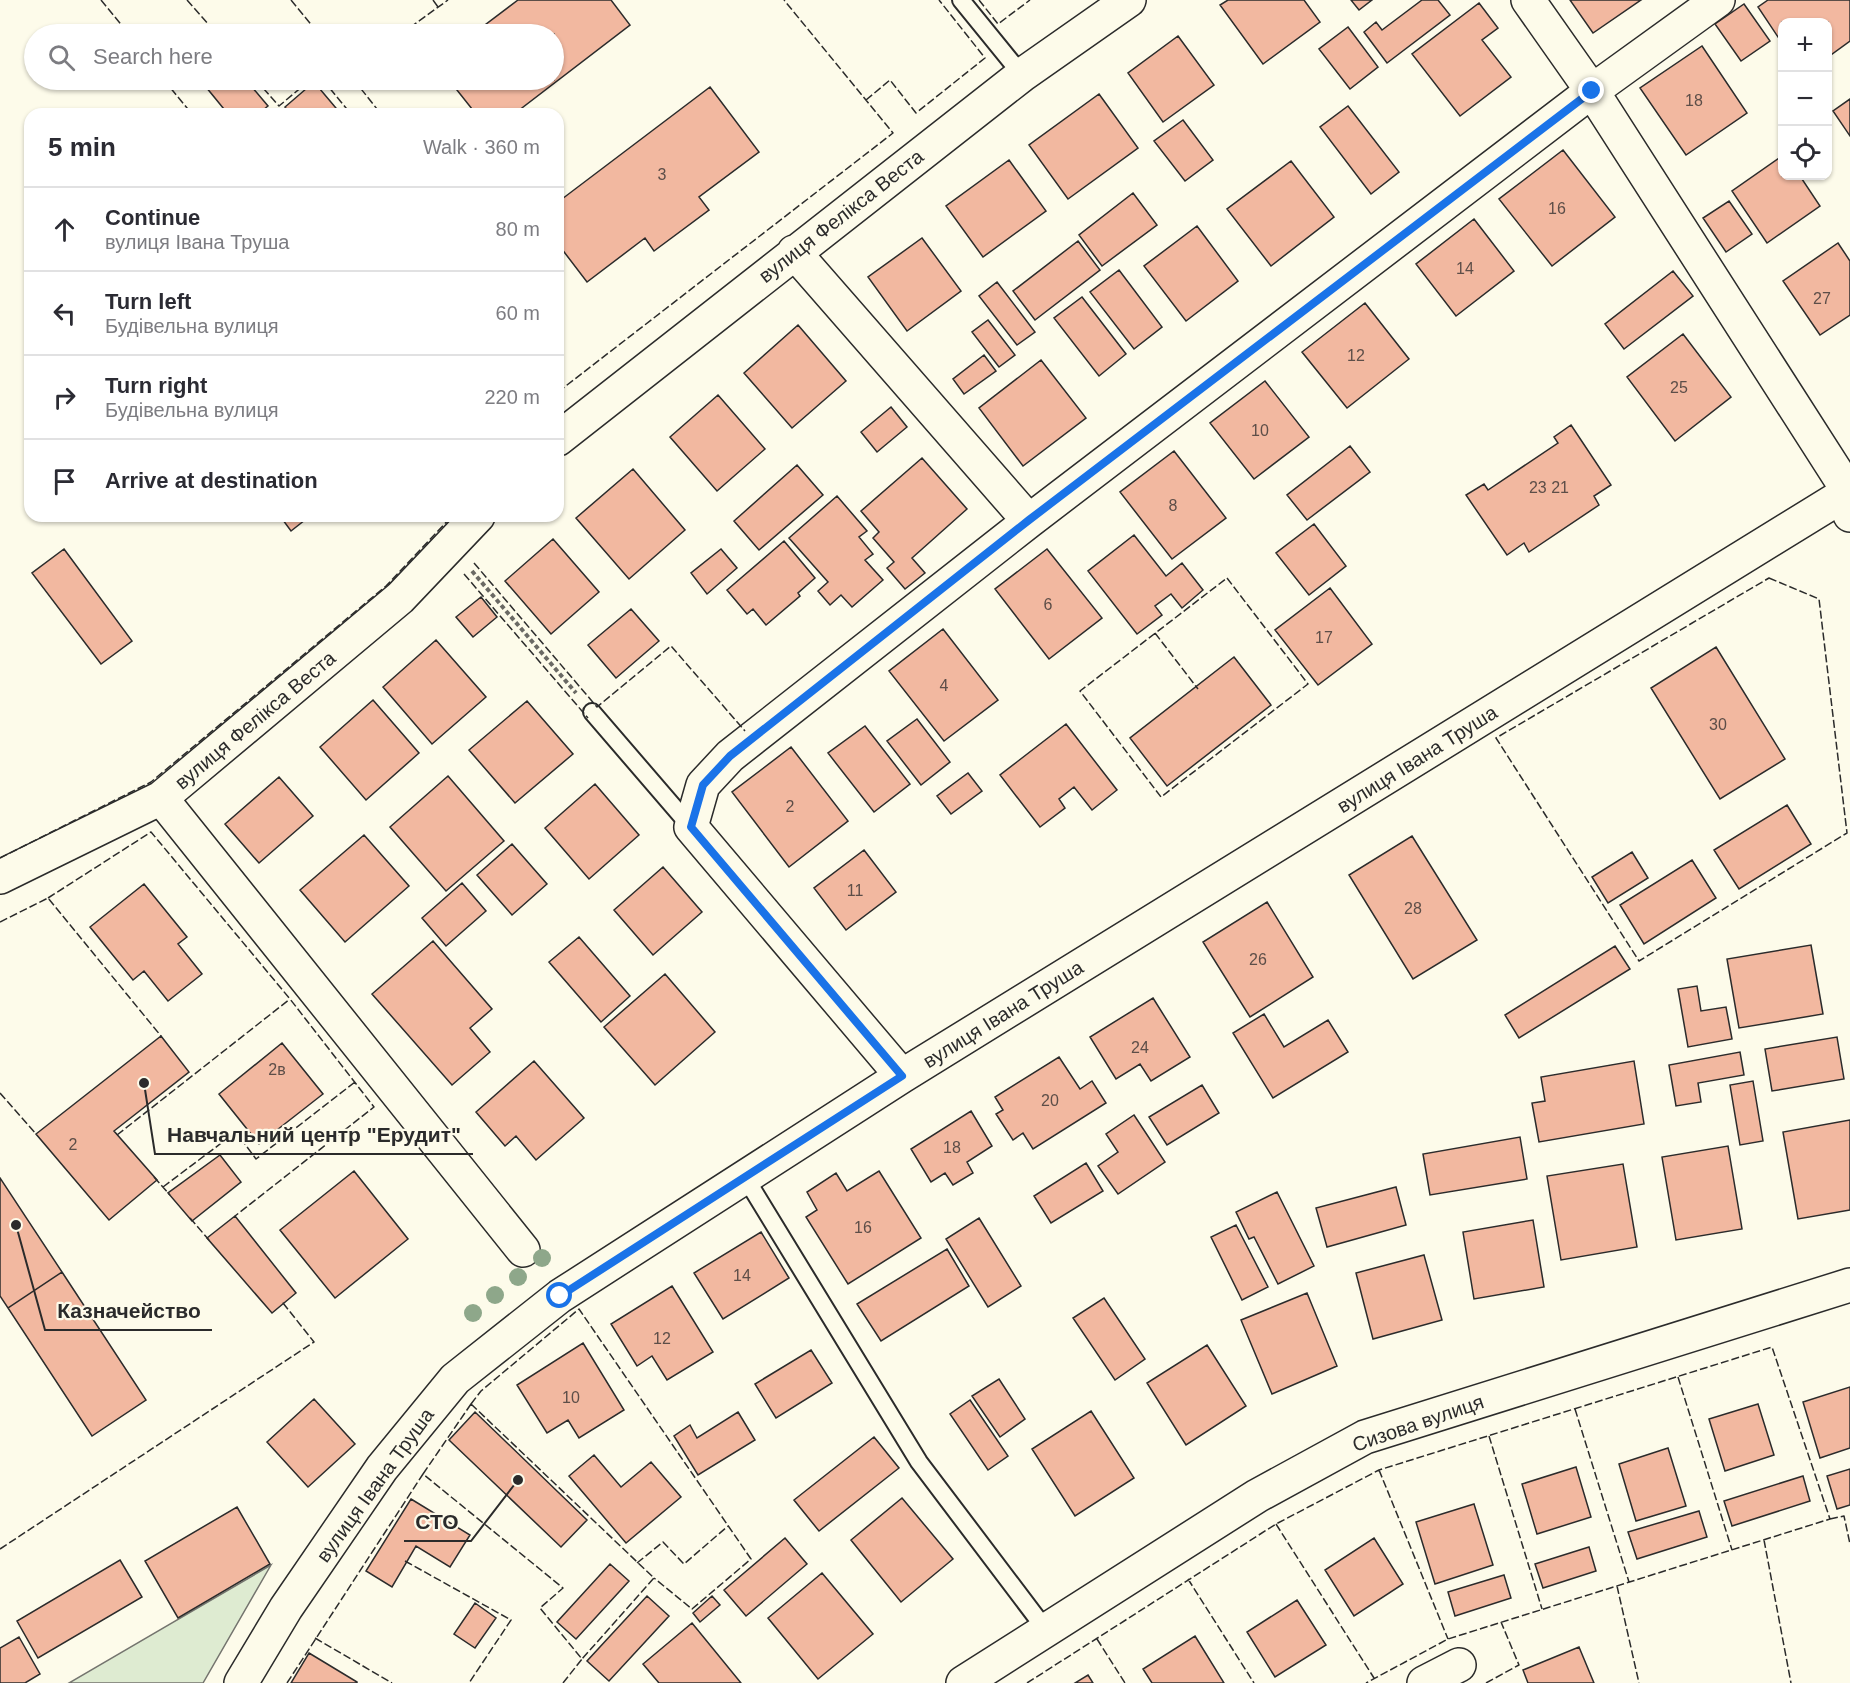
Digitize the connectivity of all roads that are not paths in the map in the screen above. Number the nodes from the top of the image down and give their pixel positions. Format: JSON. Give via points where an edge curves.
{"nodes":[{"id":1,"x":961,"y":0,"type":"edge"},
{"id":2,"x":1129,"y":0,"type":"edge"},
{"id":3,"x":1528,"y":0,"type":"edge"},
{"id":4,"x":1718,"y":0,"type":"edge"},
{"id":5,"x":1022,"y":75,"type":"junction"},
{"id":6,"x":1592,"y":91,"type":"junction"},
{"id":7,"x":794,"y":252,"type":"junction"},
{"id":8,"x":564,"y":434,"type":"edge"},
{"id":9,"x":1849,"y":500,"type":"edge"},
{"id":10,"x":1029,"y":520,"type":"junction"},
{"id":11,"x":471,"y":522,"type":"edge"},
{"id":12,"x":592,"y":712,"type":"road end"},
{"id":13,"x":161,"y":798,"type":"junction"},
{"id":14,"x":691,"y":827,"type":"junction"},
{"id":15,"x":0,"y":877,"type":"edge"},
{"id":16,"x":902,"y":1076,"type":"junction"},
{"id":17,"x":745,"y":1177,"type":"junction"},
{"id":18,"x":523,"y":1250,"type":"dead end"},
{"id":19,"x":1850,"y":1286,"type":"edge"},
{"id":20,"x":1046,"y":1630,"type":"junction"},
{"id":21,"x":1459,"y":1665,"type":"dead end"},
{"id":22,"x":242,"y":1683,"type":"edge"},
{"id":23,"x":963,"y":1683,"type":"edge"},
{"id":24,"x":1424,"y":1683,"type":"edge"}],
"edges":[{"from":1,"to":5,"type":"lane"},
{"from":2,"to":5,"type":"street","name":"вулиця Фелікса Веста"},
{"from":3,"to":6,"type":"street"},
{"from":4,"to":6,"type":"street"},
{"from":5,"to":7,"type":"street","name":"вулиця Фелікса Веста"},
{"from":6,"to":9,"type":"street"},
{"from":6,"to":10,"type":"street"},
{"from":7,"to":8,"type":"street","name":"вулиця Фелікса Веста"},
{"from":7,"to":10,"type":"street"},
{"from":9,"to":16,"type":"street","name":"вулиця Івана Труша"},
{"from":10,"to":14,"type":"street","via":[[730,756],[703,785]]},
{"from":11,"to":13,"type":"street","name":"вулиця Фелікса Веста","via":[[400,598]]},
{"from":12,"to":14,"type":"lane"},
{"from":13,"to":15,"type":"street","name":"вулиця Фелікса Веста"},
{"from":13,"to":18,"type":"street"},
{"from":14,"to":16,"type":"street"},
{"from":16,"to":17,"type":"street","name":"вулиця Івана Труша"},
{"from":17,"to":20,"type":"lane","via":[[919,1462]]},
{"from":17,"to":22,"type":"street","name":"вулиця Івана Труша","via":[[560,1296],[455,1379],[382,1468],[286,1608]]},
{"from":19,"to":20,"type":"street","name":"Сизова вулиця","via":[[1365,1437],[1257,1496]]},
{"from":20,"to":23,"type":"street","name":"Сизова вулиця"},
{"from":21,"to":24,"type":"street"}]}
